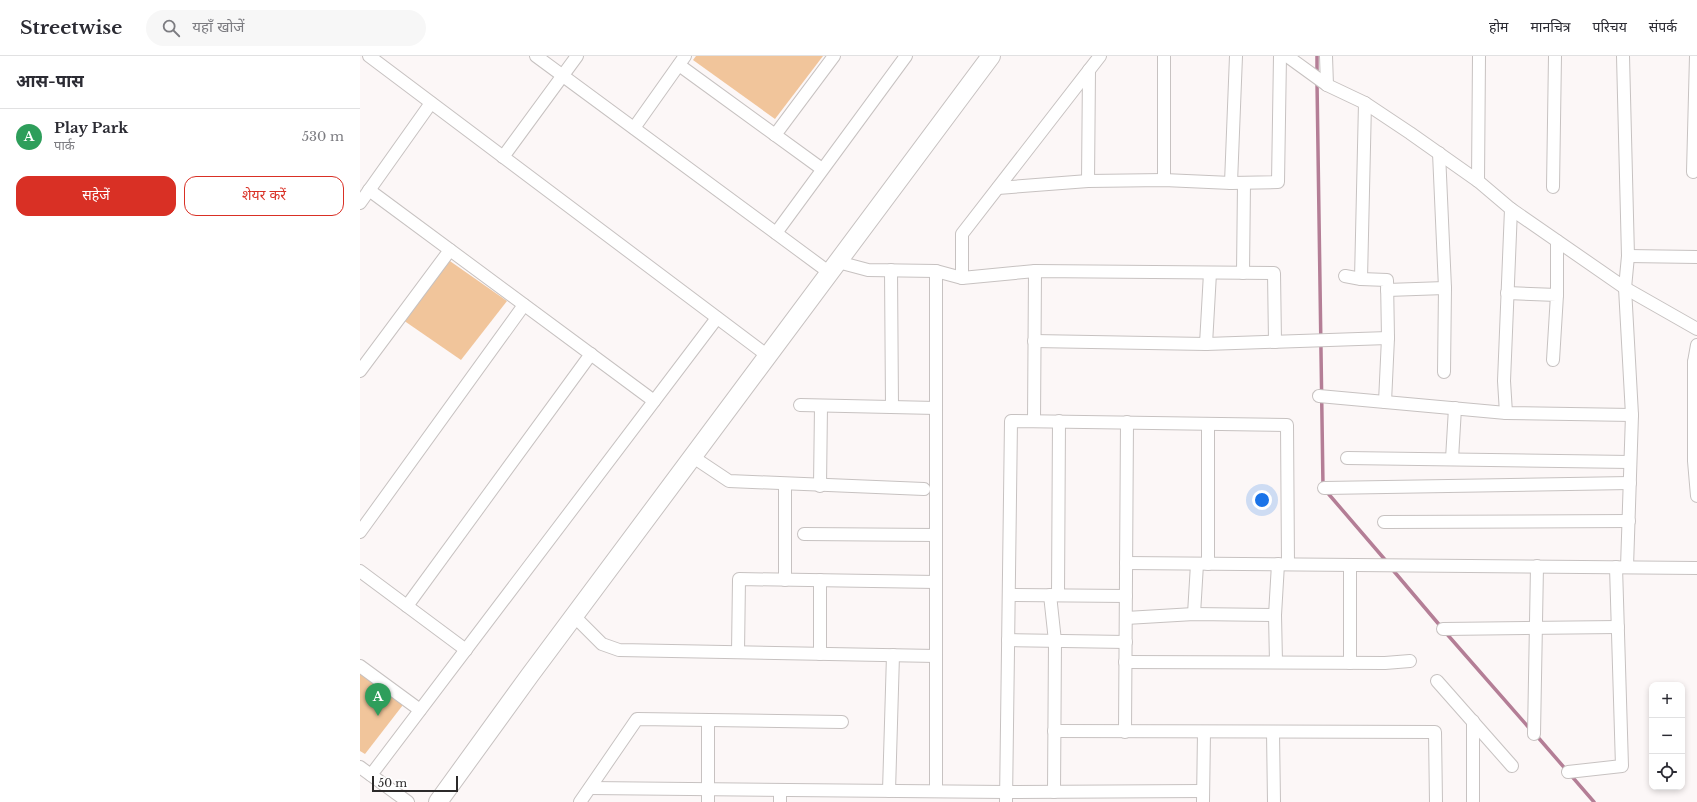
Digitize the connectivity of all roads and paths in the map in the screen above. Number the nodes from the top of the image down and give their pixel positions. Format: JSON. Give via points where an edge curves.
{"nodes":[{"id":1,"x":369,"y":56,"type":"edge"},
{"id":2,"x":536,"y":56,"type":"edge"},
{"id":3,"x":577,"y":56,"type":"edge"},
{"id":4,"x":834,"y":56,"type":"edge"},
{"id":5,"x":906,"y":56,"type":"edge"},
{"id":6,"x":991,"y":56,"type":"edge"},
{"id":7,"x":1100,"y":56,"type":"edge"},
{"id":8,"x":1164,"y":56,"type":"edge"},
{"id":9,"x":1236,"y":56,"type":"edge"},
{"id":10,"x":1280,"y":56,"type":"edge"},
{"id":11,"x":1287,"y":56,"type":"edge"},
{"id":12,"x":1326,"y":56,"type":"edge"},
{"id":13,"x":1480,"y":56,"type":"edge"},
{"id":14,"x":1555,"y":56,"type":"edge"},
{"id":15,"x":1623,"y":56,"type":"edge"},
{"id":16,"x":1696,"y":56,"type":"edge"},
{"id":17,"x":682,"y":60,"type":"edge"},
{"id":18,"x":1089,"y":70,"type":"junction"},
{"id":19,"x":563,"y":75,"type":"junction"},
{"id":20,"x":1327,"y":85,"type":"junction"},
{"id":21,"x":431,"y":103,"type":"junction"},
{"id":22,"x":1365,"y":103,"type":"junction"},
{"id":23,"x":634,"y":128,"type":"junction"},
{"id":24,"x":775,"y":135,"type":"junction"},
{"id":25,"x":1439,"y":153,"type":"junction"},
{"id":26,"x":503,"y":157,"type":"junction"},
{"id":27,"x":822,"y":169,"type":"junction"},
{"id":28,"x":1693,"y":172,"type":"dead end"},
{"id":29,"x":1164,"y":180,"type":"junction"},
{"id":30,"x":1088,"y":181,"type":"junction"},
{"id":31,"x":1478,"y":181,"type":"junction"},
{"id":32,"x":1231,"y":183,"type":"junction"},
{"id":33,"x":1244,"y":183,"type":"junction"},
{"id":34,"x":1553,"y":187,"type":"dead end"},
{"id":35,"x":998,"y":188,"type":"junction"},
{"id":36,"x":369,"y":190,"type":"junction"},
{"id":37,"x":360,"y":203,"type":"edge"},
{"id":38,"x":1511,"y":209,"type":"junction"},
{"id":39,"x":776,"y":233,"type":"junction"},
{"id":40,"x":1557,"y":241,"type":"junction"},
{"id":41,"x":450,"y":250,"type":"junction"},
{"id":42,"x":1628,"y":256,"type":"junction"},
{"id":43,"x":1697,"y":257,"type":"edge"},
{"id":44,"x":834,"y":267,"type":"junction"},
{"id":45,"x":891,"y":270,"type":"junction"},
{"id":46,"x":936,"y":271,"type":"junction"},
{"id":47,"x":1035,"y":271,"type":"junction"},
{"id":48,"x":1210,"y":273,"type":"junction"},
{"id":49,"x":1243,"y":273,"type":"junction"},
{"id":50,"x":1345,"y":276,"type":"dead end"},
{"id":51,"x":962,"y":278,"type":"junction"},
{"id":52,"x":1361,"y":279,"type":"junction"},
{"id":53,"x":1445,"y":288,"type":"junction"},
{"id":54,"x":1625,"y":288,"type":"junction"},
{"id":55,"x":1387,"y":290,"type":"junction"},
{"id":56,"x":1508,"y":293,"type":"junction"},
{"id":57,"x":1557,"y":295,"type":"junction"},
{"id":58,"x":524,"y":305,"type":"junction"},
{"id":59,"x":717,"y":318,"type":"junction"},
{"id":60,"x":1697,"y":329,"type":"edge"},
{"id":61,"x":1388,"y":338,"type":"junction"},
{"id":62,"x":1034,"y":341,"type":"junction"},
{"id":63,"x":1275,"y":342,"type":"junction"},
{"id":64,"x":1206,"y":344,"type":"junction"},
{"id":65,"x":1697,"y":345,"type":"edge"},
{"id":66,"x":590,"y":354,"type":"junction"},
{"id":67,"x":768,"y":356,"type":"junction"},
{"id":68,"x":1553,"y":360,"type":"dead end"},
{"id":69,"x":1696,"y":361,"type":"edge"},
{"id":70,"x":360,"y":372,"type":"edge"},
{"id":71,"x":1444,"y":372,"type":"dead end"},
{"id":72,"x":1318,"y":396,"type":"dead end"},
{"id":73,"x":654,"y":401,"type":"junction"},
{"id":74,"x":1385,"y":402,"type":"junction"},
{"id":75,"x":800,"y":405,"type":"dead end"},
{"id":76,"x":821,"y":406,"type":"junction"},
{"id":77,"x":892,"y":407,"type":"junction"},
{"id":78,"x":936,"y":408,"type":"junction"},
{"id":79,"x":1455,"y":408,"type":"junction"},
{"id":80,"x":1506,"y":413,"type":"junction"},
{"id":81,"x":1632,"y":415,"type":"junction"},
{"id":82,"x":1034,"y":421,"type":"junction"},
{"id":83,"x":1059,"y":421,"type":"junction"},
{"id":84,"x":1127,"y":422,"type":"junction"},
{"id":85,"x":1208,"y":424,"type":"junction"},
{"id":86,"x":693,"y":457,"type":"junction"},
{"id":87,"x":1347,"y":458,"type":"dead end"},
{"id":88,"x":1452,"y":460,"type":"junction"},
{"id":89,"x":1695,"y":461,"type":"edge"},
{"id":90,"x":1630,"y":462,"type":"junction"},
{"id":91,"x":785,"y":484,"type":"junction"},
{"id":92,"x":1630,"y":484,"type":"junction"},
{"id":93,"x":820,"y":486,"type":"junction"},
{"id":94,"x":1324,"y":488,"type":"dead end"},
{"id":95,"x":924,"y":489,"type":"dead end"},
{"id":96,"x":1697,"y":496,"type":"edge"},
{"id":97,"x":1628,"y":521,"type":"junction"},
{"id":98,"x":1384,"y":522,"type":"dead end"},
{"id":99,"x":360,"y":532,"type":"edge"},
{"id":100,"x":804,"y":534,"type":"dead end"},
{"id":101,"x":936,"y":535,"type":"junction"},
{"id":102,"x":1126,"y":564,"type":"junction"},
{"id":103,"x":1202,"y":564,"type":"junction"},
{"id":104,"x":1283,"y":564,"type":"junction"},
{"id":105,"x":1350,"y":565,"type":"junction"},
{"id":106,"x":1537,"y":566,"type":"junction"},
{"id":107,"x":1622,"y":567,"type":"junction"},
{"id":108,"x":1697,"y":568,"type":"edge"},
{"id":109,"x":360,"y":571,"type":"edge"},
{"id":110,"x":785,"y":580,"type":"junction"},
{"id":111,"x":820,"y":580,"type":"junction"},
{"id":112,"x":936,"y":582,"type":"junction"},
{"id":113,"x":1009,"y":594,"type":"junction"},
{"id":114,"x":1054,"y":595,"type":"junction"},
{"id":115,"x":1126,"y":596,"type":"junction"},
{"id":116,"x":407,"y":606,"type":"junction"},
{"id":117,"x":1194,"y":614,"type":"junction"},
{"id":118,"x":1275,"y":614,"type":"junction"},
{"id":119,"x":574,"y":616,"type":"junction"},
{"id":120,"x":1126,"y":618,"type":"junction"},
{"id":121,"x":1618,"y":627,"type":"junction"},
{"id":122,"x":1536,"y":628,"type":"junction"},
{"id":123,"x":1443,"y":629,"type":"dead end"},
{"id":124,"x":1008,"y":640,"type":"junction"},
{"id":125,"x":1055,"y":641,"type":"junction"},
{"id":126,"x":1126,"y":642,"type":"junction"},
{"id":127,"x":466,"y":650,"type":"junction"},
{"id":128,"x":738,"y":652,"type":"junction"},
{"id":129,"x":820,"y":654,"type":"junction"},
{"id":130,"x":893,"y":655,"type":"junction"},
{"id":131,"x":936,"y":656,"type":"junction"},
{"id":132,"x":1410,"y":661,"type":"dead end"},
{"id":133,"x":1126,"y":662,"type":"junction"},
{"id":134,"x":1276,"y":662,"type":"junction"},
{"id":135,"x":1350,"y":663,"type":"junction"},
{"id":136,"x":360,"y":666,"type":"edge"},
{"id":137,"x":1437,"y":681,"type":"dead end"},
{"id":138,"x":420,"y":710,"type":"junction"},
{"id":139,"x":708,"y":720,"type":"junction"},
{"id":140,"x":1473,"y":721,"type":"junction"},
{"id":141,"x":842,"y":722,"type":"dead end"},
{"id":142,"x":1054,"y":732,"type":"junction"},
{"id":143,"x":1125,"y":732,"type":"junction"},
{"id":144,"x":1204,"y":732,"type":"junction"},
{"id":145,"x":1273,"y":732,"type":"junction"},
{"id":146,"x":1534,"y":734,"type":"dead end"},
{"id":147,"x":1512,"y":766,"type":"dead end"},
{"id":148,"x":360,"y":767,"type":"edge"},
{"id":149,"x":1568,"y":772,"type":"dead end"},
{"id":150,"x":371,"y":775,"type":"junction"},
{"id":151,"x":590,"y":788,"type":"junction"},
{"id":152,"x":708,"y":789,"type":"junction"},
{"id":153,"x":780,"y":790,"type":"junction"},
{"id":154,"x":889,"y":791,"type":"junction"},
{"id":155,"x":1054,"y":792,"type":"junction"},
{"id":156,"x":928,"y":795,"type":"edge"},
{"id":157,"x":1006,"y":797,"type":"edge"},
{"id":158,"x":1071,"y":797,"type":"edge"},
{"id":159,"x":1203,"y":797,"type":"edge"},
{"id":160,"x":408,"y":802,"type":"edge"},
{"id":161,"x":438,"y":802,"type":"edge"},
{"id":162,"x":580,"y":802,"type":"edge"},
{"id":163,"x":708,"y":802,"type":"edge"},
{"id":164,"x":780,"y":802,"type":"edge"},
{"id":165,"x":1274,"y":802,"type":"edge"},
{"id":166,"x":1436,"y":802,"type":"edge"},
{"id":167,"x":1473,"y":802,"type":"edge"}],
"edges":[{"from":1,"to":21,"type":"street"},
{"from":2,"to":19,"type":"street"},
{"from":3,"to":19,"type":"street"},
{"from":4,"to":24,"type":"street"},
{"from":5,"to":27,"type":"street"},
{"from":6,"to":44,"type":"street"},
{"from":7,"to":18,"type":"street"},
{"from":8,"to":29,"type":"street"},
{"from":9,"to":32,"type":"street"},
{"from":10,"to":33,"type":"street","via":[[1278,182]]},
{"from":11,"to":20,"type":"street"},
{"from":12,"to":20,"type":"street"},
{"from":13,"to":31,"type":"street"},
{"from":14,"to":34,"type":"street"},
{"from":15,"to":42,"type":"street"},
{"from":16,"to":28,"type":"street"},
{"from":17,"to":23,"type":"street"},
{"from":17,"to":24,"type":"street"},
{"from":18,"to":30,"type":"street"},
{"from":18,"to":35,"type":"street"},
{"from":19,"to":23,"type":"street"},
{"from":19,"to":26,"type":"street"},
{"from":20,"to":22,"type":"street"},
{"from":21,"to":26,"type":"street"},
{"from":21,"to":36,"type":"street"},
{"from":22,"to":25,"type":"street"},
{"from":22,"to":52,"type":"street"},
{"from":23,"to":39,"type":"street"},
{"from":24,"to":27,"type":"street"},
{"from":25,"to":31,"type":"street"},
{"from":25,"to":53,"type":"street"},
{"from":26,"to":59,"type":"street"},
{"from":27,"to":39,"type":"street"},
{"from":29,"to":30,"type":"street"},
{"from":29,"to":32,"type":"street"},
{"from":30,"to":35,"type":"street"},
{"from":31,"to":38,"type":"street"},
{"from":32,"to":33,"type":"street"},
{"from":33,"to":49,"type":"street"},
{"from":35,"to":51,"type":"street","via":[[962,234]]},
{"from":36,"to":37,"type":"street"},
{"from":36,"to":41,"type":"street"},
{"from":38,"to":40,"type":"street"},
{"from":38,"to":56,"type":"street"},
{"from":39,"to":44,"type":"street"},
{"from":40,"to":54,"type":"street"},
{"from":40,"to":57,"type":"street"},
{"from":41,"to":58,"type":"street"},
{"from":41,"to":70,"type":"street"},
{"from":42,"to":43,"type":"street"},
{"from":42,"to":54,"type":"street"},
{"from":44,"to":45,"type":"street"},
{"from":44,"to":67,"type":"street"},
{"from":45,"to":46,"type":"street"},
{"from":45,"to":77,"type":"street"},
{"from":46,"to":51,"type":"street"},
{"from":46,"to":78,"type":"street"},
{"from":47,"to":48,"type":"street"},
{"from":47,"to":51,"type":"street"},
{"from":47,"to":62,"type":"street"},
{"from":48,"to":49,"type":"street"},
{"from":48,"to":64,"type":"street"},
{"from":49,"to":63,"type":"street","via":[[1274,273]]},
{"from":50,"to":52,"type":"street"},
{"from":52,"to":55,"type":"street","via":[[1387,280]]},
{"from":53,"to":55,"type":"street"},
{"from":53,"to":71,"type":"street"},
{"from":54,"to":60,"type":"street"},
{"from":54,"to":81,"type":"street"},
{"from":55,"to":61,"type":"street"},
{"from":56,"to":57,"type":"street"},
{"from":56,"to":80,"type":"street","via":[[1504,381]]},
{"from":57,"to":68,"type":"street"},
{"from":58,"to":66,"type":"street"},
{"from":58,"to":99,"type":"street"},
{"from":59,"to":67,"type":"street"},
{"from":59,"to":73,"type":"street"},
{"from":61,"to":63,"type":"street"},
{"from":61,"to":74,"type":"street"},
{"from":62,"to":64,"type":"street"},
{"from":62,"to":82,"type":"street"},
{"from":63,"to":64,"type":"street"},
{"from":65,"to":69,"type":"street"},
{"from":66,"to":73,"type":"street"},
{"from":66,"to":116,"type":"street"},
{"from":67,"to":86,"type":"street"},
{"from":69,"to":89,"type":"street"},
{"from":72,"to":74,"type":"street"},
{"from":73,"to":127,"type":"street"},
{"from":74,"to":79,"type":"street"},
{"from":75,"to":76,"type":"street"},
{"from":76,"to":77,"type":"street"},
{"from":76,"to":93,"type":"street"},
{"from":77,"to":78,"type":"street"},
{"from":78,"to":101,"type":"street"},
{"from":79,"to":80,"type":"street"},
{"from":79,"to":88,"type":"street"},
{"from":80,"to":81,"type":"street"},
{"from":81,"to":90,"type":"street"},
{"from":82,"to":83,"type":"street"},
{"from":82,"to":113,"type":"street","via":[[1011,421]]},
{"from":83,"to":84,"type":"street"},
{"from":83,"to":114,"type":"street"},
{"from":84,"to":85,"type":"street"},
{"from":84,"to":102,"type":"street"},
{"from":85,"to":103,"type":"street"},
{"from":85,"to":104,"type":"street","via":[[1287,425]]},
{"from":86,"to":91,"type":"street","via":[[729,481]]},
{"from":86,"to":119,"type":"street"},
{"from":87,"to":88,"type":"street"},
{"from":88,"to":90,"type":"street"},
{"from":89,"to":96,"type":"street"},
{"from":90,"to":92,"type":"street"},
{"from":91,"to":93,"type":"street"},
{"from":91,"to":110,"type":"street"},
{"from":92,"to":94,"type":"street"},
{"from":92,"to":97,"type":"street"},
{"from":93,"to":95,"type":"street"},
{"from":97,"to":98,"type":"street"},
{"from":97,"to":107,"type":"street"},
{"from":100,"to":101,"type":"street"},
{"from":101,"to":112,"type":"street"},
{"from":102,"to":103,"type":"street"},
{"from":102,"to":115,"type":"street"},
{"from":103,"to":104,"type":"street"},
{"from":103,"to":117,"type":"street"},
{"from":104,"to":105,"type":"street"},
{"from":104,"to":118,"type":"street"},
{"from":105,"to":106,"type":"street"},
{"from":105,"to":135,"type":"street"},
{"from":106,"to":107,"type":"street"},
{"from":106,"to":122,"type":"street"},
{"from":107,"to":108,"type":"street"},
{"from":107,"to":121,"type":"street"},
{"from":109,"to":116,"type":"street"},
{"from":110,"to":111,"type":"street"},
{"from":110,"to":128,"type":"street","via":[[739,580]]},
{"from":111,"to":112,"type":"street"},
{"from":111,"to":129,"type":"street"},
{"from":112,"to":131,"type":"street"},
{"from":113,"to":114,"type":"street"},
{"from":113,"to":124,"type":"street"},
{"from":114,"to":115,"type":"street"},
{"from":114,"to":125,"type":"street"},
{"from":115,"to":120,"type":"street"},
{"from":116,"to":127,"type":"street"},
{"from":117,"to":118,"type":"street"},
{"from":117,"to":120,"type":"street"},
{"from":118,"to":134,"type":"street"},
{"from":119,"to":128,"type":"street","via":[[602,644],[619,650]]},
{"from":119,"to":161,"type":"street"},
{"from":120,"to":126,"type":"street"},
{"from":121,"to":122,"type":"street"},
{"from":121,"to":149,"type":"street","via":[[1622,766]]},
{"from":122,"to":123,"type":"street"},
{"from":122,"to":146,"type":"street"},
{"from":124,"to":125,"type":"street"},
{"from":124,"to":157,"type":"street"},
{"from":125,"to":126,"type":"street"},
{"from":125,"to":142,"type":"street"},
{"from":126,"to":133,"type":"street"},
{"from":127,"to":138,"type":"street"},
{"from":128,"to":129,"type":"street"},
{"from":129,"to":130,"type":"street"},
{"from":130,"to":131,"type":"street"},
{"from":130,"to":154,"type":"street"},
{"from":131,"to":156,"type":"street"},
{"from":132,"to":135,"type":"street"},
{"from":133,"to":134,"type":"street"},
{"from":133,"to":143,"type":"street"},
{"from":134,"to":135,"type":"street"},
{"from":136,"to":138,"type":"street"},
{"from":137,"to":140,"type":"street"},
{"from":138,"to":150,"type":"street"},
{"from":139,"to":141,"type":"street"},
{"from":139,"to":151,"type":"street","via":[[637,719]]},
{"from":139,"to":152,"type":"street"},
{"from":140,"to":147,"type":"street"},
{"from":140,"to":167,"type":"street"},
{"from":142,"to":143,"type":"street"},
{"from":142,"to":155,"type":"street"},
{"from":143,"to":144,"type":"street"},
{"from":144,"to":145,"type":"street"},
{"from":144,"to":159,"type":"street"},
{"from":145,"to":165,"type":"street"},
{"from":145,"to":166,"type":"street","via":[[1436,732]]},
{"from":148,"to":150,"type":"street"},
{"from":150,"to":160,"type":"street"},
{"from":151,"to":152,"type":"street"},
{"from":151,"to":162,"type":"street"},
{"from":152,"to":153,"type":"street"},
{"from":152,"to":163,"type":"street"},
{"from":153,"to":154,"type":"street"},
{"from":153,"to":164,"type":"street"},
{"from":154,"to":156,"type":"street"},
{"from":155,"to":157,"type":"street"},
{"from":155,"to":158,"type":"street"},
{"from":156,"to":157,"type":"street"},
{"from":158,"to":159,"type":"street"}]}
